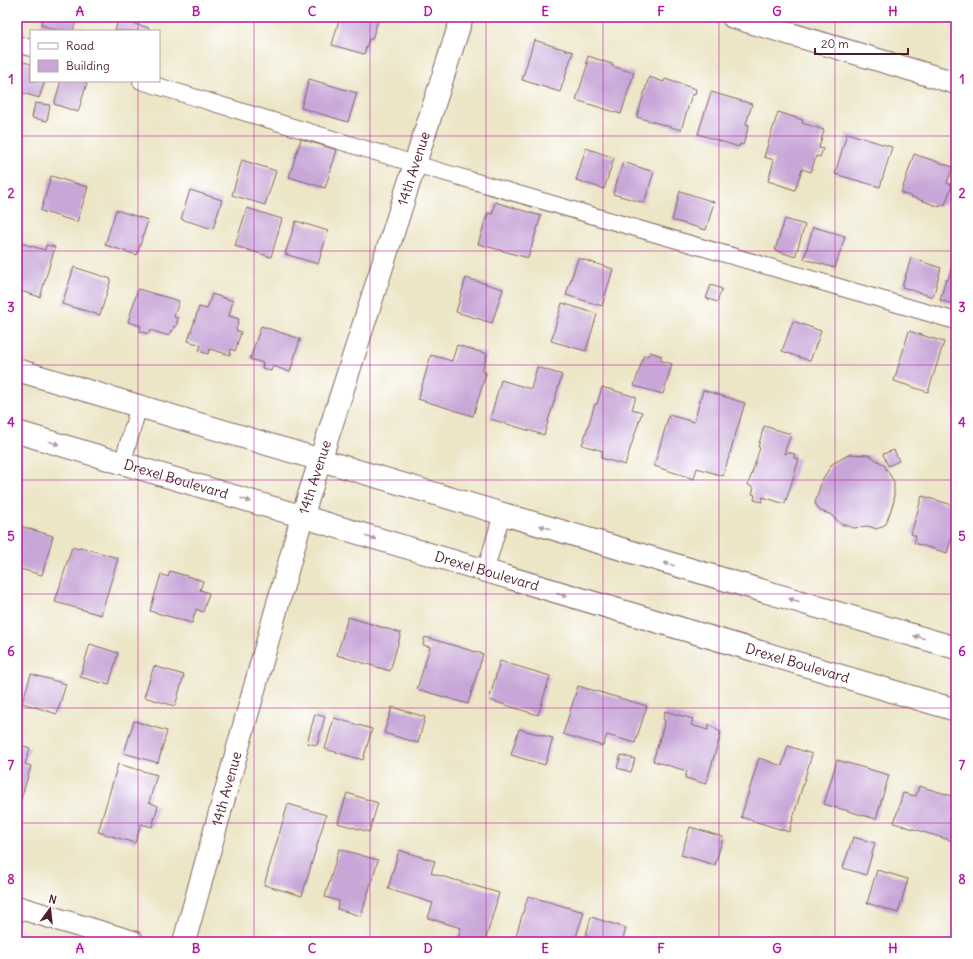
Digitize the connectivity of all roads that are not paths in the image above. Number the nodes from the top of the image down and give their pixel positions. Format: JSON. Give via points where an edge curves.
{"nodes":[{"id":1,"x":462,"y":17,"type":"edge"},
{"id":2,"x":733,"y":17,"type":"edge"},
{"id":3,"x":17,"y":44,"type":"edge"},
{"id":4,"x":30,"y":48,"type":"edge"},
{"id":5,"x":144,"y":82,"type":"edge"},
{"id":6,"x":956,"y":83,"type":"edge"},
{"id":7,"x":415,"y":164,"type":"junction"},
{"id":8,"x":956,"y":321,"type":"edge"},
{"id":9,"x":17,"y":370,"type":"edge"},
{"id":10,"x":139,"y":406,"type":"junction"},
{"id":11,"x":17,"y":432,"type":"edge"},
{"id":12,"x":319,"y":460,"type":"junction"},
{"id":13,"x":122,"y":464,"type":"junction"},
{"id":14,"x":502,"y":514,"type":"junction"},
{"id":15,"x":302,"y":517,"type":"junction"},
{"id":16,"x":485,"y":572,"type":"junction"},
{"id":17,"x":956,"y":648,"type":"edge"},
{"id":18,"x":956,"y":709,"type":"edge"},
{"id":19,"x":17,"y":907,"type":"edge"},
{"id":20,"x":133,"y":942,"type":"edge"},
{"id":21,"x":184,"y":942,"type":"edge"}],
"edges":[{"from":1,"to":7,"type":"street","name":"14th Avenue"},
{"from":2,"to":6,"type":"street"},
{"from":3,"to":4,"type":"lane"},
{"from":5,"to":7,"type":"lane"},
{"from":7,"to":8,"type":"lane"},
{"from":7,"to":12,"type":"street","name":"14th Avenue"},
{"from":9,"to":10,"type":"street"},
{"from":10,"to":12,"type":"street"},
{"from":10,"to":13,"type":"lane"},
{"from":11,"to":13,"type":"street","name":"Drexel Boulevard","one_way":true},
{"from":12,"to":14,"type":"street"},
{"from":12,"to":15,"type":"street","name":"14th Avenue"},
{"from":13,"to":15,"type":"street","name":"Drexel Boulevard","one_way":true},
{"from":14,"to":16,"type":"lane"},
{"from":17,"to":14,"type":"street","one_way":true},
{"from":15,"to":16,"type":"street","name":"Drexel Boulevard","one_way":true},
{"from":15,"to":21,"type":"street","name":"14th Avenue"},
{"from":16,"to":18,"type":"street","name":"Drexel Boulevard","one_way":true},
{"from":19,"to":20,"type":"street"}]}
